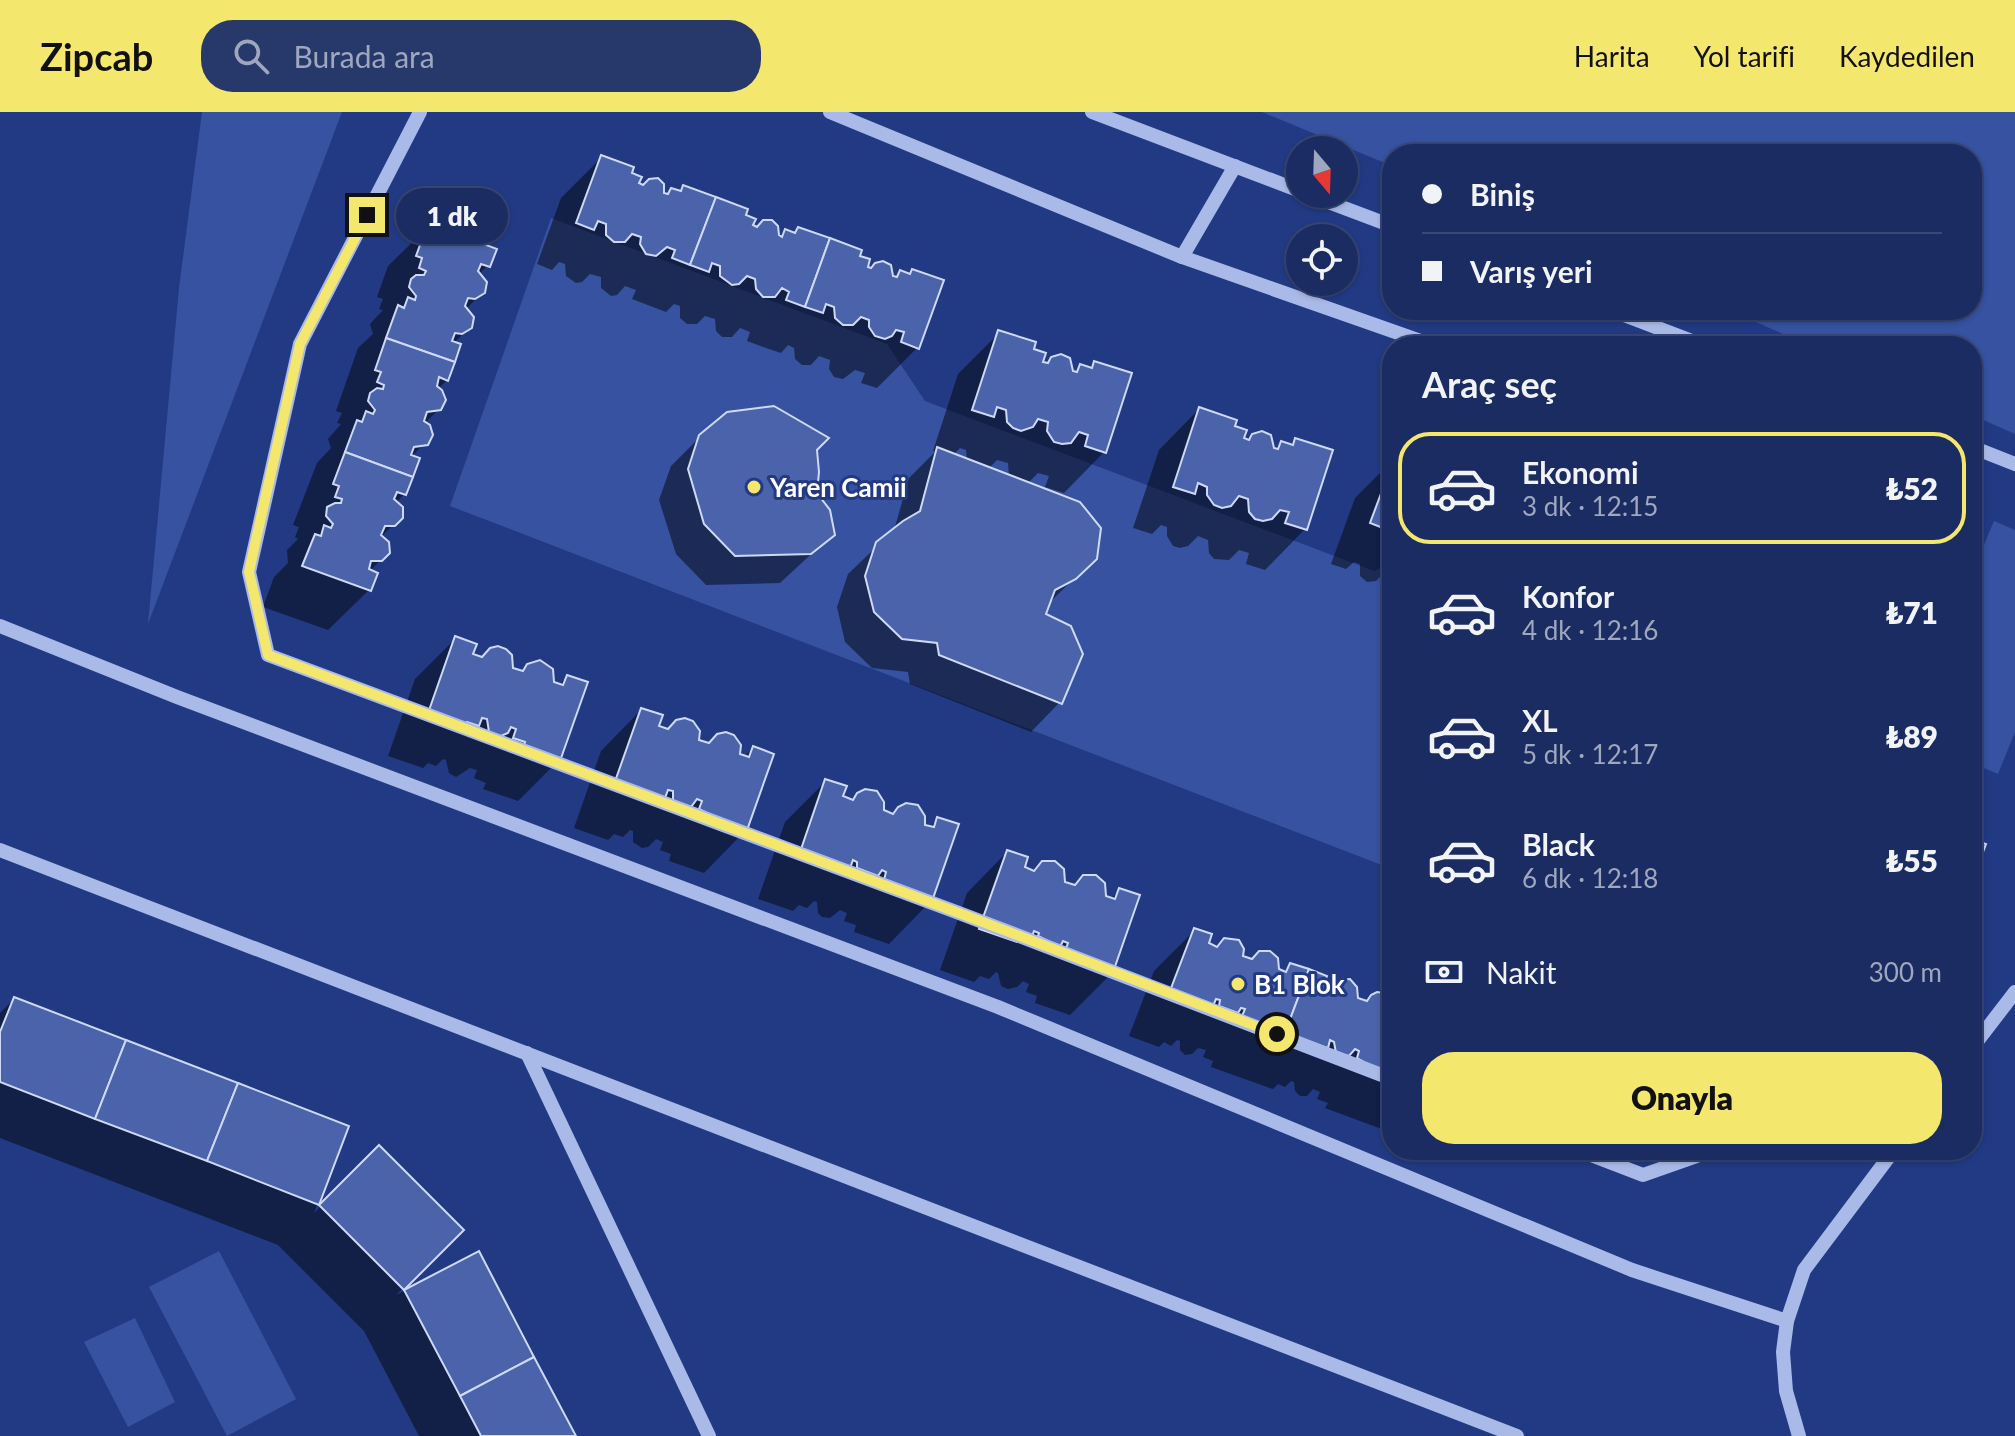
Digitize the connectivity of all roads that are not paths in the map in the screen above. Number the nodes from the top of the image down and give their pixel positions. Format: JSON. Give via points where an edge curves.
{"nodes":[{"id":1,"x":420,"y":112,"type":"edge"},
{"id":2,"x":830,"y":112,"type":"edge"},
{"id":3,"x":1092,"y":112,"type":"edge"},
{"id":4,"x":1235,"y":166,"type":"junction"},
{"id":5,"x":1286,"y":186,"type":"edge"},
{"id":6,"x":1344,"y":208,"type":"edge"},
{"id":7,"x":1382,"y":222,"type":"edge"},
{"id":8,"x":1182,"y":257,"type":"junction"},
{"id":9,"x":1637,"y":320,"type":"edge"},
{"id":10,"x":1407,"y":336,"type":"edge"},
{"id":11,"x":1679,"y":336,"type":"edge"},
{"id":12,"x":1982,"y":451,"type":"edge"},
{"id":13,"x":2015,"y":464,"type":"edge"},
{"id":14,"x":0,"y":626,"type":"edge"},
{"id":15,"x":0,"y":850,"type":"edge"},
{"id":16,"x":2015,"y":992,"type":"edge"},
{"id":17,"x":1982,"y":1035,"type":"edge"},
{"id":18,"x":527,"y":1053,"type":"junction"},
{"id":19,"x":1382,"y":1075,"type":"edge"},
{"id":20,"x":1604,"y":1160,"type":"edge"},
{"id":21,"x":1686,"y":1160,"type":"edge"},
{"id":22,"x":1886,"y":1160,"type":"edge"},
{"id":23,"x":1787,"y":1321,"type":"junction"},
{"id":24,"x":1794,"y":1431,"type":"edge"},
{"id":25,"x":709,"y":1436,"type":"edge"},
{"id":26,"x":1517,"y":1436,"type":"edge"}],
"edges":[{"from":1,"to":19,"type":"street","via":[[300,344],[249,572],[268,655]]},
{"from":2,"to":8,"type":"street"},
{"from":3,"to":4,"type":"street"},
{"from":4,"to":5,"type":"street"},
{"from":4,"to":8,"type":"street"},
{"from":6,"to":7,"type":"street"},
{"from":8,"to":10,"type":"street"},
{"from":9,"to":11,"type":"street"},
{"from":12,"to":13,"type":"street"},
{"from":14,"to":23,"type":"street","via":[[998,1007],[1632,1270]]},
{"from":15,"to":18,"type":"street"},
{"from":16,"to":17,"type":"street"},
{"from":18,"to":25,"type":"street"},
{"from":18,"to":26,"type":"street"},
{"from":20,"to":21,"type":"street","via":[[1643,1175]]},
{"from":22,"to":23,"type":"street","via":[[1804,1270]]},
{"from":23,"to":24,"type":"street","via":[[1784,1365]]}]}
